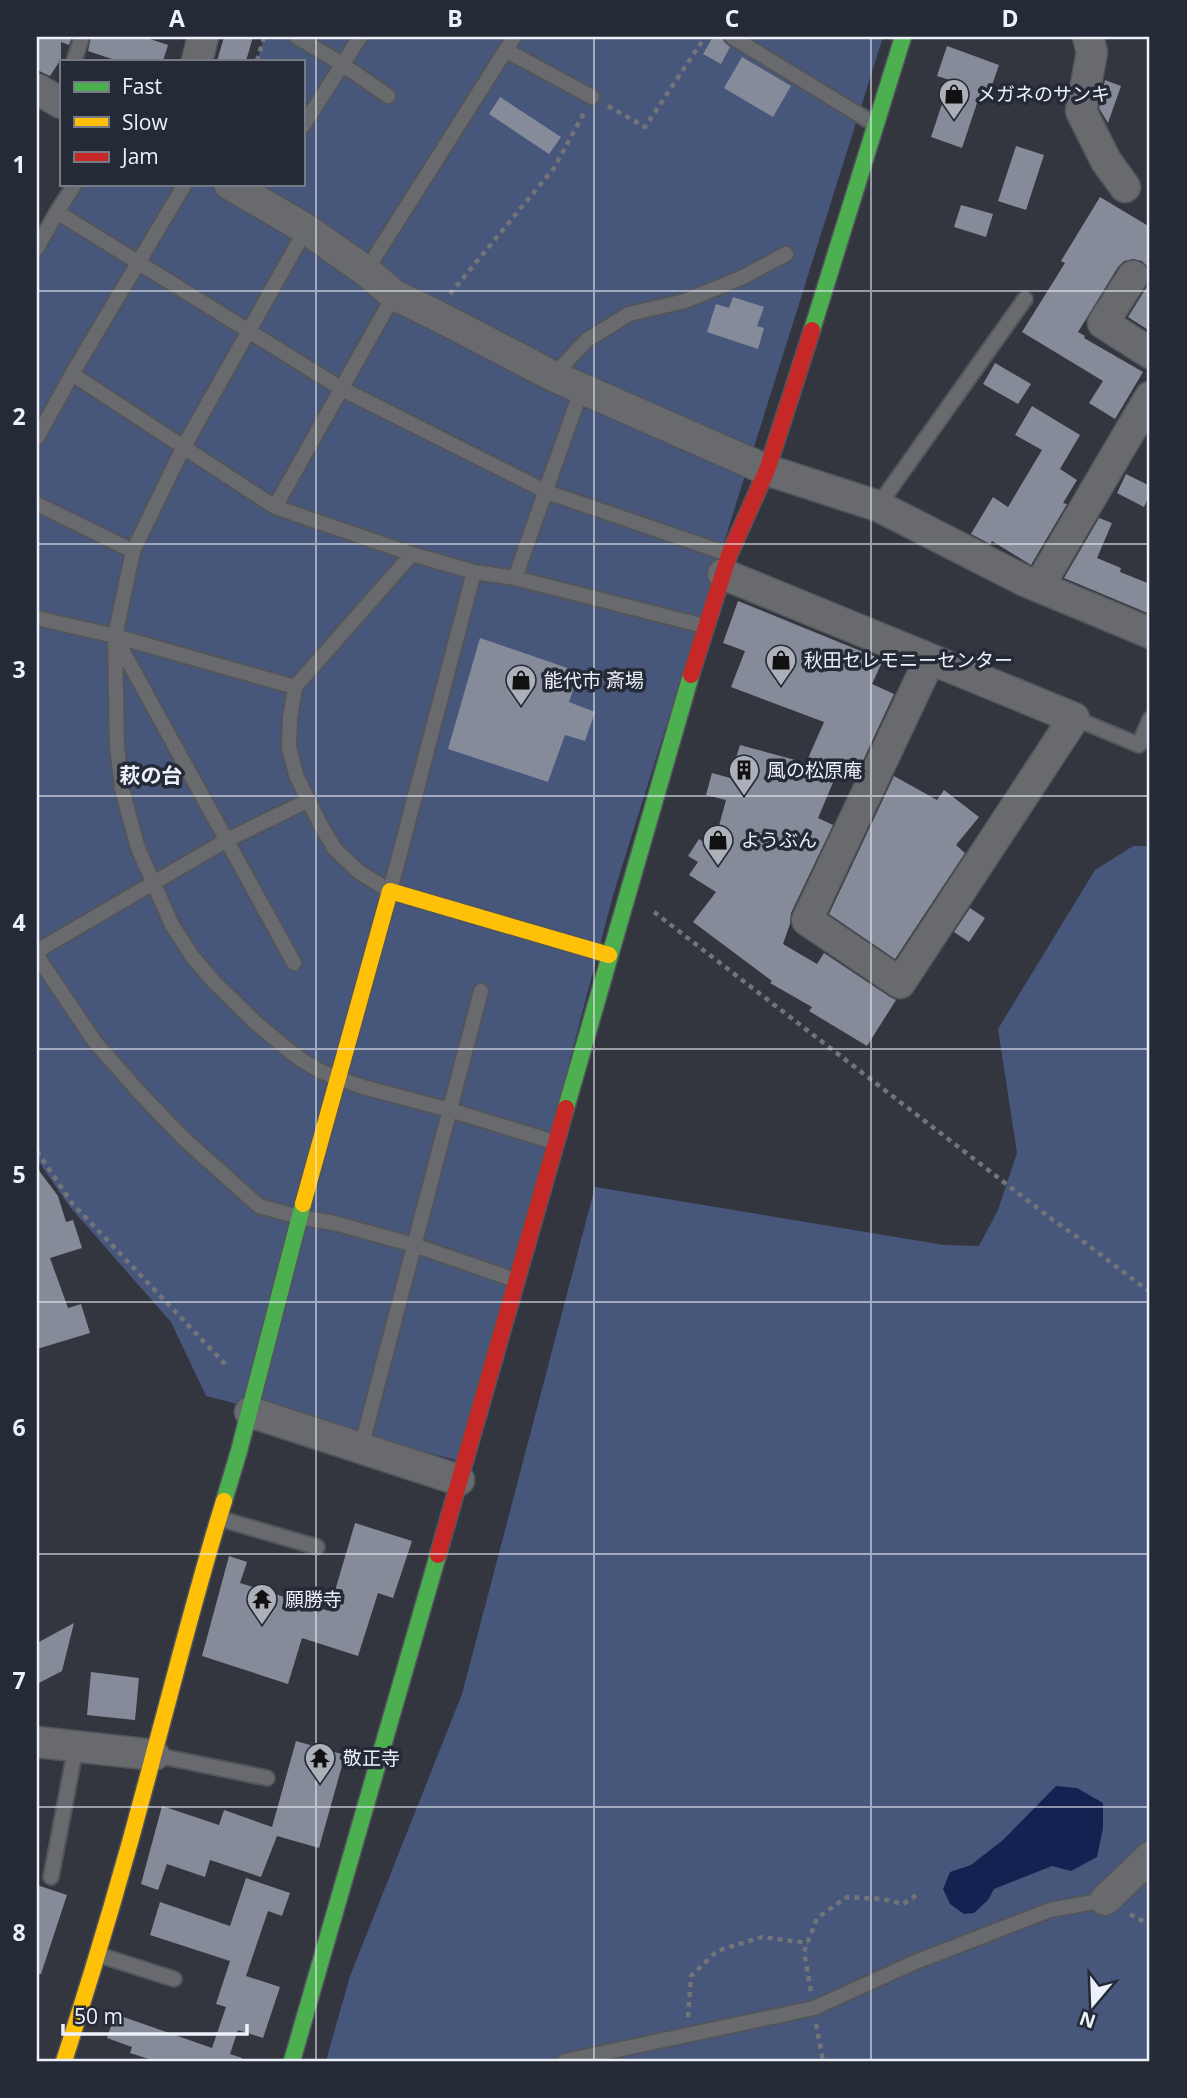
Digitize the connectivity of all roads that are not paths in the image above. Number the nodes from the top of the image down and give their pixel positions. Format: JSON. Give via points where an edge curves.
{"nodes":[{"id":1,"x":82,"y":37,"type":"edge"},
{"id":2,"x":203,"y":37,"type":"edge"},
{"id":3,"x":298,"y":37,"type":"edge"},
{"id":4,"x":360,"y":37,"type":"edge"},
{"id":5,"x":514,"y":37,"type":"edge"},
{"id":6,"x":732,"y":37,"type":"edge"},
{"id":7,"x":903,"y":37,"type":"edge"},
{"id":8,"x":1088,"y":37,"type":"edge"},
{"id":9,"x":507,"y":51,"type":"junction"},
{"id":10,"x":74,"y":60,"type":"edge"},
{"id":11,"x":197,"y":60,"type":"edge"},
{"id":12,"x":342,"y":64,"type":"junction"},
{"id":13,"x":37,"y":89,"type":"edge"},
{"id":14,"x":388,"y":96,"type":"dead end"},
{"id":15,"x":592,"y":97,"type":"road end"},
{"id":16,"x":60,"y":102,"type":"edge"},
{"id":17,"x":304,"y":124,"type":"edge"},
{"id":18,"x":877,"y":125,"type":"junction"},
{"id":19,"x":74,"y":186,"type":"edge"},
{"id":20,"x":184,"y":186,"type":"edge"},
{"id":21,"x":238,"y":186,"type":"edge"},
{"id":22,"x":1125,"y":187,"type":"dead end"},
{"id":23,"x":261,"y":191,"type":"edge"},
{"id":24,"x":57,"y":212,"type":"junction"},
{"id":25,"x":306,"y":229,"type":"junction"},
{"id":26,"x":37,"y":248,"type":"edge"},
{"id":27,"x":786,"y":254,"type":"dead end"},
{"id":28,"x":137,"y":263,"type":"junction"},
{"id":29,"x":366,"y":271,"type":"junction"},
{"id":30,"x":1133,"y":276,"type":"dead end"},
{"id":31,"x":394,"y":295,"type":"junction"},
{"id":32,"x":1025,"y":299,"type":"dead end"},
{"id":33,"x":248,"y":331,"type":"junction"},
{"id":34,"x":1150,"y":353,"type":"edge"},
{"id":35,"x":72,"y":374,"type":"junction"},
{"id":36,"x":553,"y":376,"type":"junction"},
{"id":37,"x":582,"y":388,"type":"junction"},
{"id":38,"x":342,"y":390,"type":"junction"},
{"id":39,"x":1150,"y":397,"type":"edge"},
{"id":40,"x":37,"y":438,"type":"edge"},
{"id":41,"x":183,"y":448,"type":"junction"},
{"id":42,"x":767,"y":470,"type":"junction"},
{"id":43,"x":547,"y":492,"type":"junction"},
{"id":44,"x":37,"y":504,"type":"edge"},
{"id":45,"x":878,"y":506,"type":"junction"},
{"id":46,"x":275,"y":507,"type":"junction"},
{"id":47,"x":133,"y":551,"type":"junction"},
{"id":48,"x":412,"y":554,"type":"junction"},
{"id":49,"x":726,"y":564,"type":"junction"},
{"id":50,"x":474,"y":572,"type":"junction"},
{"id":51,"x":515,"y":578,"type":"junction"},
{"id":52,"x":1039,"y":586,"type":"junction"},
{"id":53,"x":37,"y":618,"type":"edge"},
{"id":54,"x":705,"y":626,"type":"junction"},
{"id":55,"x":1150,"y":633,"type":"edge"},
{"id":56,"x":115,"y":636,"type":"junction"},
{"id":57,"x":930,"y":659,"type":"junction"},
{"id":58,"x":295,"y":687,"type":"junction"},
{"id":59,"x":1074,"y":718,"type":"junction"},
{"id":60,"x":1150,"y":719,"type":"edge"},
{"id":61,"x":307,"y":802,"type":"junction"},
{"id":62,"x":227,"y":840,"type":"junction"},
{"id":63,"x":152,"y":884,"type":"junction"},
{"id":64,"x":390,"y":891,"type":"junction"},
{"id":65,"x":37,"y":954,"type":"edge"},
{"id":66,"x":609,"y":955,"type":"junction"},
{"id":67,"x":294,"y":963,"type":"dead end"},
{"id":68,"x":481,"y":991,"type":"dead end"},
{"id":69,"x":338,"y":1077,"type":"junction"},
{"id":70,"x":450,"y":1110,"type":"junction"},
{"id":71,"x":557,"y":1143,"type":"junction"},
{"id":72,"x":299,"y":1217,"type":"junction"},
{"id":73,"x":414,"y":1245,"type":"junction"},
{"id":74,"x":516,"y":1280,"type":"junction"},
{"id":75,"x":252,"y":1403,"type":"junction"},
{"id":76,"x":361,"y":1448,"type":"junction"},
{"id":77,"x":459,"y":1480,"type":"junction"},
{"id":78,"x":218,"y":1518,"type":"junction"},
{"id":79,"x":317,"y":1547,"type":"dead end"},
{"id":80,"x":37,"y":1742,"type":"edge"},
{"id":81,"x":76,"y":1746,"type":"junction"},
{"id":82,"x":154,"y":1755,"type":"junction"},
{"id":83,"x":267,"y":1778,"type":"dead end"},
{"id":84,"x":1150,"y":1857,"type":"edge"},
{"id":85,"x":51,"y":1877,"type":"dead end"},
{"id":86,"x":1105,"y":1900,"type":"joint"},
{"id":87,"x":98,"y":1955,"type":"junction"},
{"id":88,"x":174,"y":1979,"type":"dead end"},
{"id":89,"x":64,"y":2061,"type":"edge"},
{"id":90,"x":292,"y":2061,"type":"edge"},
{"id":91,"x":565,"y":2061,"type":"edge"}],
"edges":[{"from":1,"to":10,"type":"lane"},
{"from":2,"to":11,"type":"street"},
{"from":3,"to":12,"type":"lane"},
{"from":4,"to":12,"type":"lane"},
{"from":5,"to":9,"type":"lane"},
{"from":6,"to":18,"type":"lane"},
{"from":7,"to":18,"type":"street"},
{"from":8,"to":22,"type":"street","via":[[1092,52],[1082,111],[1106,161]]},
{"from":9,"to":15,"type":"lane"},
{"from":9,"to":29,"type":"lane"},
{"from":12,"to":14,"type":"lane"},
{"from":12,"to":17,"type":"lane"},
{"from":13,"to":16,"type":"street"},
{"from":18,"to":42,"type":"street"},
{"from":19,"to":24,"type":"lane"},
{"from":20,"to":28,"type":"lane"},
{"from":21,"to":23,"type":"street"},
{"from":23,"to":25,"type":"street"},
{"from":24,"to":26,"type":"lane"},
{"from":24,"to":28,"type":"lane"},
{"from":25,"to":29,"type":"street"},
{"from":25,"to":33,"type":"lane"},
{"from":27,"to":36,"type":"lane","via":[[685,301],[629,314],[587,340]]},
{"from":28,"to":33,"type":"lane"},
{"from":28,"to":35,"type":"lane"},
{"from":29,"to":31,"type":"street"},
{"from":30,"to":34,"type":"street","via":[[1103,323]]},
{"from":31,"to":36,"type":"street"},
{"from":31,"to":38,"type":"lane"},
{"from":32,"to":45,"type":"lane"},
{"from":33,"to":38,"type":"lane"},
{"from":33,"to":41,"type":"lane"},
{"from":35,"to":40,"type":"lane"},
{"from":35,"to":41,"type":"lane"},
{"from":36,"to":37,"type":"street"},
{"from":37,"to":42,"type":"street"},
{"from":37,"to":43,"type":"lane"},
{"from":38,"to":43,"type":"lane"},
{"from":38,"to":46,"type":"lane"},
{"from":39,"to":52,"type":"street"},
{"from":41,"to":46,"type":"lane"},
{"from":41,"to":47,"type":"lane"},
{"from":42,"to":45,"type":"street"},
{"from":42,"to":49,"type":"street"},
{"from":43,"to":49,"type":"lane"},
{"from":43,"to":51,"type":"lane"},
{"from":44,"to":47,"type":"lane"},
{"from":45,"to":52,"type":"street"},
{"from":46,"to":48,"type":"lane"},
{"from":47,"to":56,"type":"lane"},
{"from":48,"to":50,"type":"lane"},
{"from":48,"to":58,"type":"lane"},
{"from":49,"to":54,"type":"street"},
{"from":49,"to":57,"type":"street"},
{"from":50,"to":51,"type":"lane"},
{"from":50,"to":64,"type":"lane"},
{"from":51,"to":54,"type":"lane"},
{"from":52,"to":55,"type":"street"},
{"from":53,"to":56,"type":"lane"},
{"from":54,"to":66,"type":"street"},
{"from":56,"to":58,"type":"lane"},
{"from":56,"to":62,"type":"lane"},
{"from":56,"to":63,"type":"lane","via":[[121,788]]},
{"from":57,"to":59,"type":"street"},
{"from":57,"to":59,"type":"street","via":[[807,920],[901,983]]},
{"from":58,"to":61,"type":"lane","via":[[289,747]]},
{"from":59,"to":60,"type":"lane","via":[[1139,745]]},
{"from":61,"to":62,"type":"lane"},
{"from":61,"to":64,"type":"lane","via":[[335,849],[359,872]]},
{"from":62,"to":63,"type":"lane"},
{"from":62,"to":67,"type":"lane"},
{"from":63,"to":65,"type":"lane"},
{"from":63,"to":69,"type":"lane","via":[[172,925],[214,982],[290,1051]]},
{"from":64,"to":66,"type":"street"},
{"from":64,"to":69,"type":"street"},
{"from":65,"to":72,"type":"lane","via":[[95,1042],[183,1138],[259,1206]]},
{"from":66,"to":71,"type":"street"},
{"from":68,"to":70,"type":"lane"},
{"from":69,"to":70,"type":"lane"},
{"from":69,"to":72,"type":"street"},
{"from":70,"to":71,"type":"lane"},
{"from":70,"to":73,"type":"lane"},
{"from":71,"to":74,"type":"street"},
{"from":72,"to":73,"type":"lane"},
{"from":72,"to":75,"type":"street"},
{"from":73,"to":74,"type":"lane"},
{"from":73,"to":76,"type":"lane"},
{"from":74,"to":77,"type":"street"},
{"from":75,"to":76,"type":"street"},
{"from":75,"to":78,"type":"street"},
{"from":76,"to":77,"type":"street"},
{"from":77,"to":90,"type":"street"},
{"from":78,"to":79,"type":"lane"},
{"from":78,"to":82,"type":"street"},
{"from":80,"to":81,"type":"street"},
{"from":81,"to":82,"type":"street"},
{"from":81,"to":85,"type":"lane"},
{"from":82,"to":83,"type":"lane"},
{"from":82,"to":87,"type":"street"},
{"from":84,"to":86,"type":"street"},
{"from":86,"to":91,"type":"lane","via":[[1050,1910],[913,1963],[814,2008]]},
{"from":87,"to":88,"type":"lane"},
{"from":87,"to":89,"type":"street"}]}
